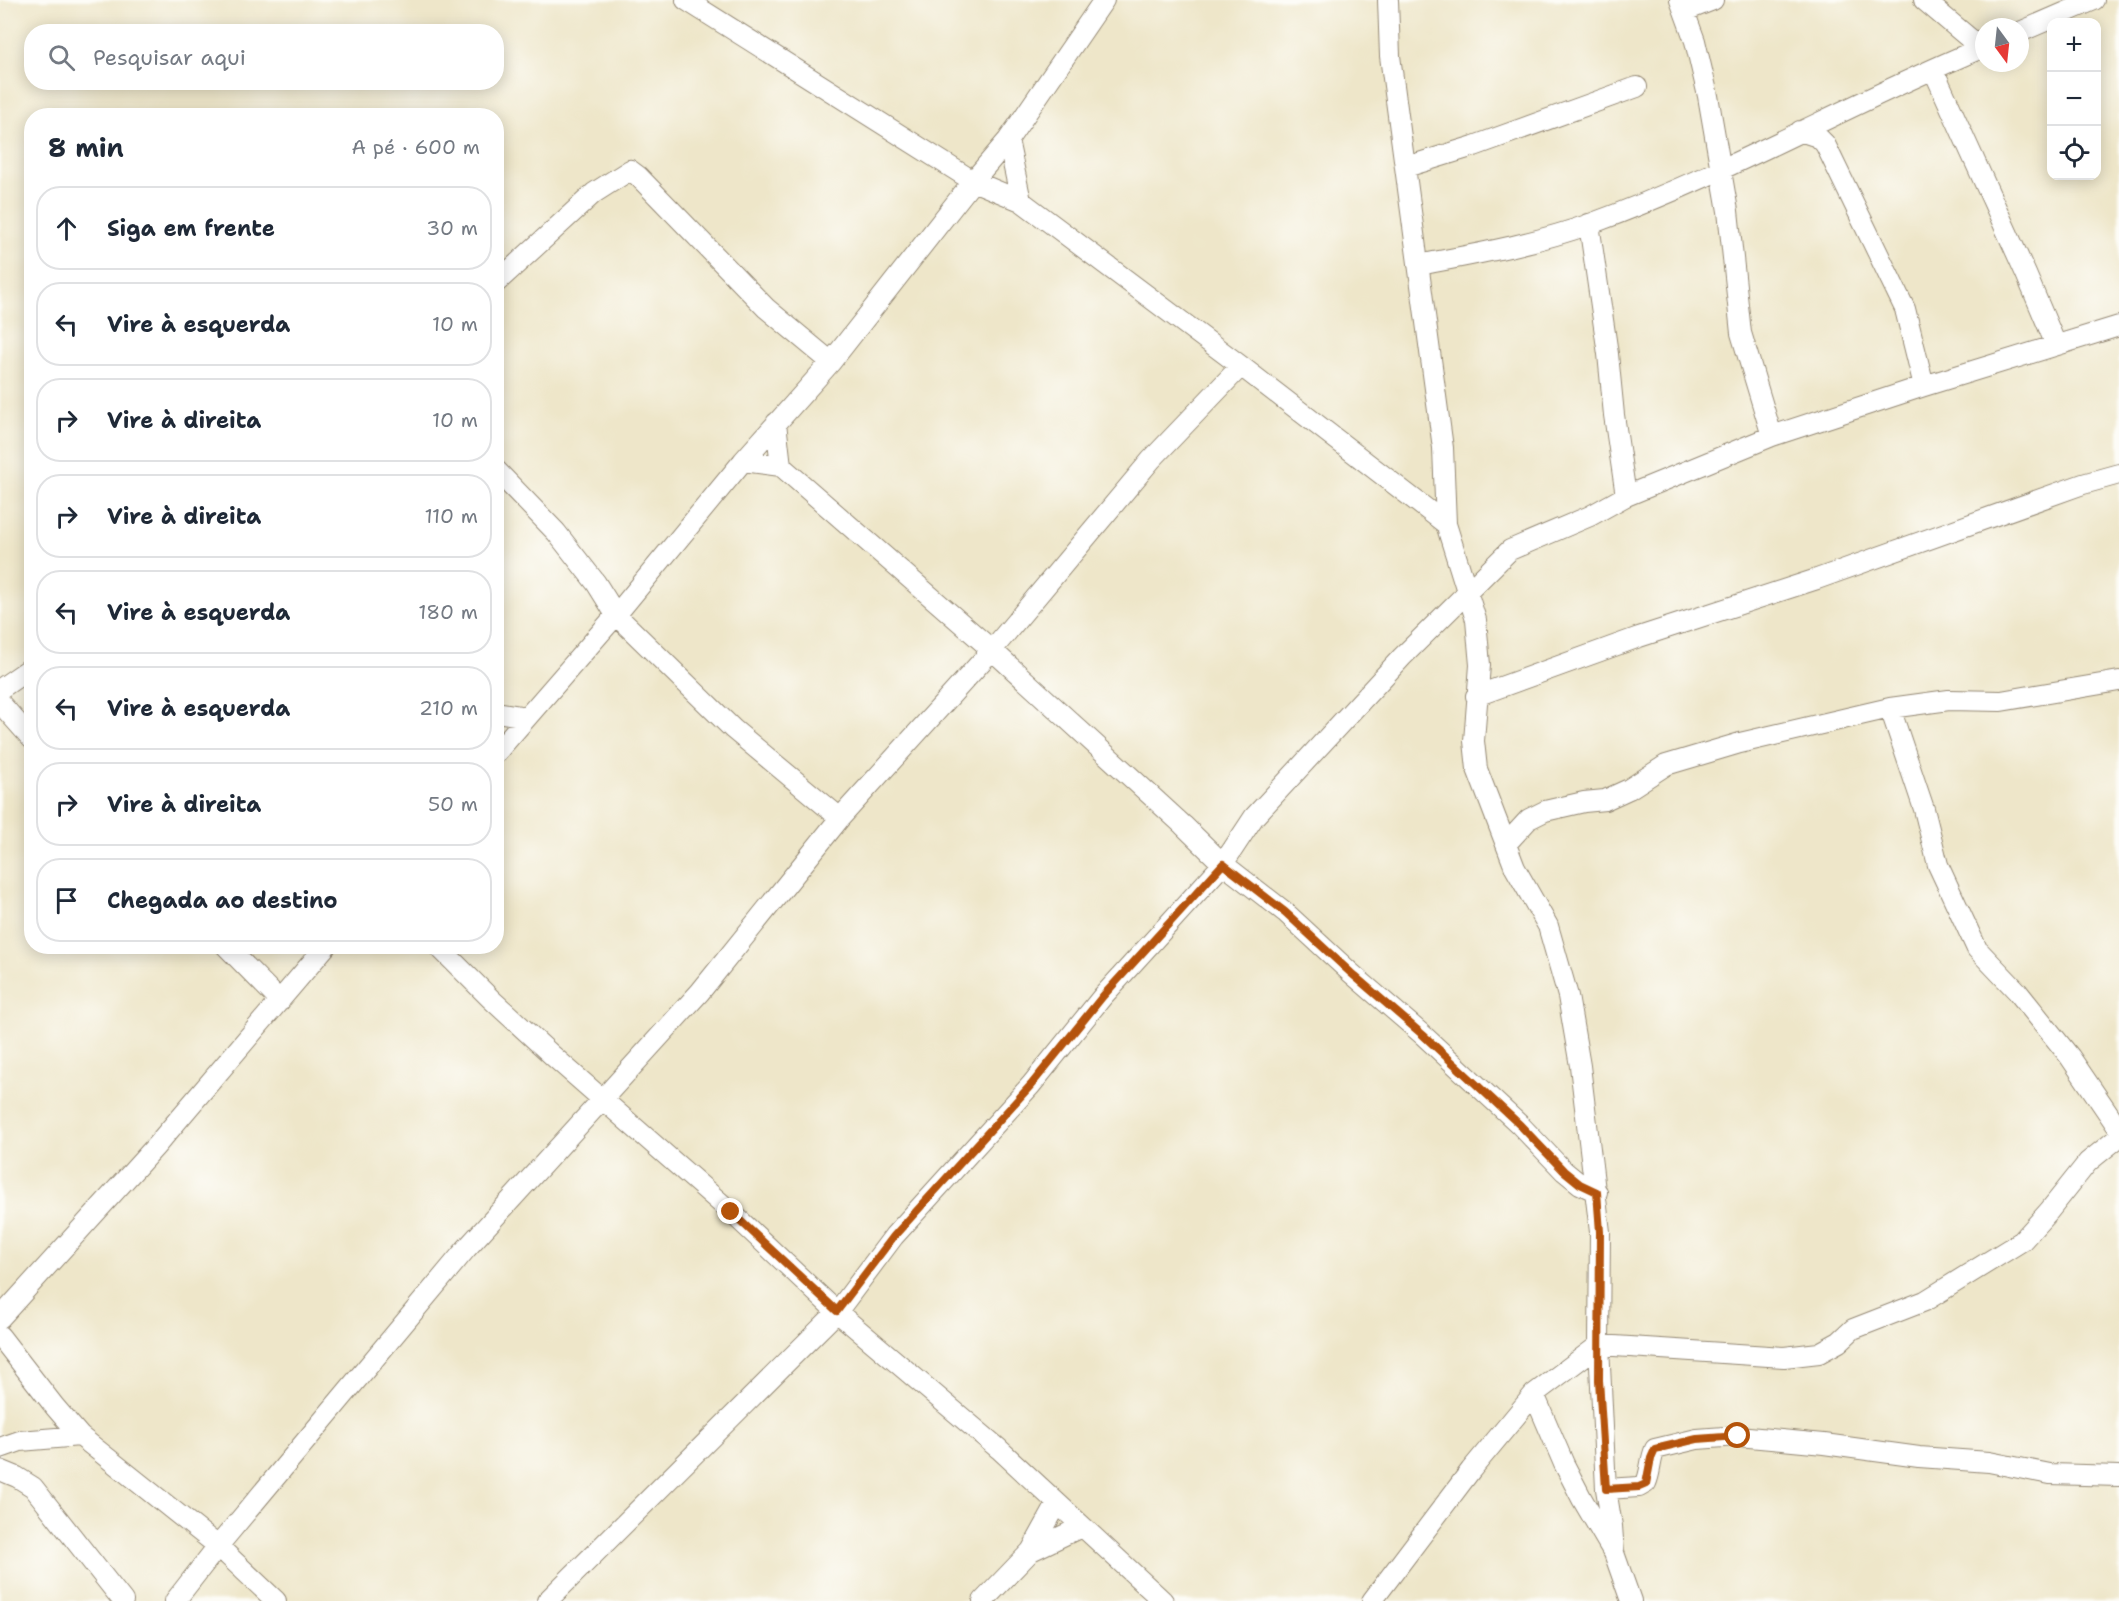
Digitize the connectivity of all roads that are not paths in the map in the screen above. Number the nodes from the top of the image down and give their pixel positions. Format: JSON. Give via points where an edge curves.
{"nodes":[{"id":1,"x":686,"y":0,"type":"edge"},
{"id":2,"x":1104,"y":0,"type":"edge"},
{"id":3,"x":1388,"y":0,"type":"edge"},
{"id":4,"x":1713,"y":0,"type":"edge"},
{"id":5,"x":1924,"y":0,"type":"edge"},
{"id":6,"x":2094,"y":0,"type":"edge"},
{"id":7,"x":1683,"y":6,"type":"edge"},
{"id":8,"x":2029,"y":28,"type":"edge"},
{"id":9,"x":1975,"y":41,"type":"edge"},
{"id":10,"x":1975,"y":51,"type":"edge"},
{"id":11,"x":1933,"y":69,"type":"junction"},
{"id":12,"x":1637,"y":87,"type":"dead end"},
{"id":13,"x":1800,"y":131,"type":"junction"},
{"id":14,"x":1008,"y":140,"type":"junction"},
{"id":15,"x":1406,"y":167,"type":"junction"},
{"id":16,"x":1721,"y":170,"type":"junction"},
{"id":17,"x":973,"y":181,"type":"junction"},
{"id":18,"x":1021,"y":201,"type":"junction"},
{"id":19,"x":1589,"y":224,"type":"junction"},
{"id":20,"x":1418,"y":265,"type":"junction"},
{"id":21,"x":504,"y":276,"type":"edge"},
{"id":22,"x":2119,"y":326,"type":"edge"},
{"id":23,"x":2056,"y":345,"type":"junction"},
{"id":24,"x":831,"y":362,"type":"junction"},
{"id":25,"x":1241,"y":366,"type":"junction"},
{"id":26,"x":1924,"y":386,"type":"junction"},
{"id":27,"x":776,"y":423,"type":"junction"},
{"id":28,"x":1772,"y":436,"type":"junction"},
{"id":29,"x":743,"y":461,"type":"junction"},
{"id":30,"x":781,"y":466,"type":"junction"},
{"id":31,"x":2119,"y":474,"type":"edge"},
{"id":32,"x":504,"y":478,"type":"edge"},
{"id":33,"x":1626,"y":496,"type":"junction"},
{"id":34,"x":1446,"y":524,"type":"junction"},
{"id":35,"x":1468,"y":590,"type":"junction"},
{"id":36,"x":616,"y":615,"type":"junction"},
{"id":37,"x":992,"y":650,"type":"junction"},
{"id":38,"x":24,"y":672,"type":"edge"},
{"id":39,"x":2119,"y":681,"type":"edge"},
{"id":40,"x":0,"y":689,"type":"edge"},
{"id":41,"x":1476,"y":696,"type":"junction"},
{"id":42,"x":0,"y":703,"type":"edge"},
{"id":43,"x":1890,"y":708,"type":"junction"},
{"id":44,"x":504,"y":713,"type":"edge"},
{"id":45,"x":527,"y":717,"type":"junction"},
{"id":46,"x":24,"y":730,"type":"edge"},
{"id":47,"x":504,"y":744,"type":"edge"},
{"id":48,"x":840,"y":818,"type":"junction"},
{"id":49,"x":1507,"y":843,"type":"junction"},
{"id":50,"x":1223,"y":864,"type":"junction"},
{"id":51,"x":234,"y":954,"type":"edge"},
{"id":52,"x":319,"y":954,"type":"edge"},
{"id":53,"x":446,"y":954,"type":"edge"},
{"id":54,"x":280,"y":1001,"type":"junction"},
{"id":55,"x":602,"y":1100,"type":"junction"},
{"id":56,"x":2119,"y":1129,"type":"edge"},
{"id":57,"x":2119,"y":1137,"type":"edge"},
{"id":58,"x":1597,"y":1192,"type":"junction"},
{"id":59,"x":837,"y":1311,"type":"junction"},
{"id":60,"x":0,"y":1318,"type":"edge"},
{"id":61,"x":0,"y":1336,"type":"edge"},
{"id":62,"x":1599,"y":1345,"type":"junction"},
{"id":63,"x":1534,"y":1394,"type":"junction"},
{"id":64,"x":80,"y":1436,"type":"junction"},
{"id":65,"x":0,"y":1448,"type":"edge"},
{"id":66,"x":0,"y":1470,"type":"edge"},
{"id":67,"x":2119,"y":1476,"type":"edge"},
{"id":68,"x":1606,"y":1489,"type":"junction"},
{"id":69,"x":1058,"y":1504,"type":"junction"},
{"id":70,"x":1081,"y":1527,"type":"junction"},
{"id":71,"x":218,"y":1546,"type":"junction"},
{"id":72,"x":1031,"y":1551,"type":"junction"},
{"id":73,"x":1614,"y":1553,"type":"junction"},
{"id":74,"x":123,"y":1601,"type":"edge"},
{"id":75,"x":175,"y":1601,"type":"edge"},
{"id":76,"x":276,"y":1601,"type":"edge"},
{"id":77,"x":547,"y":1601,"type":"edge"},
{"id":78,"x":983,"y":1601,"type":"edge"},
{"id":79,"x":1163,"y":1601,"type":"edge"},
{"id":80,"x":1372,"y":1601,"type":"edge"},
{"id":81,"x":1631,"y":1601,"type":"edge"}],
"edges":[{"from":1,"to":17,"type":"street"},
{"from":2,"to":14,"type":"street"},
{"from":3,"to":15,"type":"street","via":[[1390,56]]},
{"from":4,"to":7,"type":"street"},
{"from":5,"to":9,"type":"street"},
{"from":6,"to":8,"type":"street"},
{"from":7,"to":16,"type":"street","via":[[1708,96]]},
{"from":10,"to":11,"type":"street"},
{"from":11,"to":13,"type":"street"},
{"from":11,"to":23,"type":"street"},
{"from":12,"to":15,"type":"street"},
{"from":13,"to":16,"type":"street"},
{"from":13,"to":26,"type":"street","via":[[1825,144],[1905,309]]},
{"from":14,"to":17,"type":"street"},
{"from":14,"to":18,"type":"street"},
{"from":15,"to":20,"type":"street"},
{"from":16,"to":19,"type":"street"},
{"from":16,"to":28,"type":"street","via":[[1741,333]]},
{"from":17,"to":18,"type":"street"},
{"from":17,"to":24,"type":"street"},
{"from":18,"to":25,"type":"street"},
{"from":19,"to":20,"type":"street","via":[[1542,239]]},
{"from":19,"to":33,"type":"street"},
{"from":20,"to":34,"type":"street","via":[[1443,448]]},
{"from":21,"to":24,"type":"street","via":[[594,193],[630,170],[766,308]]},
{"from":22,"to":23,"type":"street"},
{"from":23,"to":26,"type":"street"},
{"from":24,"to":27,"type":"street"},
{"from":25,"to":34,"type":"street"},
{"from":25,"to":37,"type":"street","via":[[1151,460]]},
{"from":26,"to":28,"type":"street"},
{"from":27,"to":29,"type":"street"},
{"from":27,"to":30,"type":"street"},
{"from":28,"to":33,"type":"street"},
{"from":29,"to":30,"type":"street"},
{"from":29,"to":36,"type":"street"},
{"from":30,"to":37,"type":"street"},
{"from":31,"to":41,"type":"street"},
{"from":32,"to":36,"type":"street","via":[[556,532]]},
{"from":33,"to":35,"type":"street","via":[[1510,550]]},
{"from":34,"to":35,"type":"street"},
{"from":35,"to":41,"type":"street","via":[[1476,620],[1480,665]]},
{"from":35,"to":50,"type":"street","via":[[1254,817]]},
{"from":36,"to":45,"type":"street"},
{"from":36,"to":48,"type":"street","via":[[733,729]]},
{"from":37,"to":48,"type":"street"},
{"from":37,"to":50,"type":"street"},
{"from":38,"to":40,"type":"street"},
{"from":39,"to":43,"type":"street","via":[[2001,701],[1949,700]]},
{"from":41,"to":49,"type":"street","via":[[1477,769]]},
{"from":42,"to":46,"type":"street"},
{"from":43,"to":49,"type":"street","via":[[1740,743],[1666,765],[1605,800],[1545,811],[1528,819]]},
{"from":43,"to":56,"type":"street","via":[[1938,865],[1977,949],[2070,1057]]},
{"from":44,"to":45,"type":"street"},
{"from":45,"to":47,"type":"street"},
{"from":48,"to":55,"type":"street","via":[[700,992]]},
{"from":49,"to":58,"type":"street","via":[[1515,868],[1548,926],[1568,996]]},
{"from":50,"to":58,"type":"street","via":[[1285,912],[1423,1035],[1564,1171]]},
{"from":50,"to":59,"type":"street","via":[[1103,996],[1024,1094],[894,1236]]},
{"from":51,"to":54,"type":"street"},
{"from":52,"to":54,"type":"street"},
{"from":53,"to":55,"type":"street"},
{"from":54,"to":60,"type":"street"},
{"from":55,"to":59,"type":"street"},
{"from":55,"to":71,"type":"street","via":[[466,1249]]},
{"from":57,"to":62,"type":"street","via":[[2088,1162],[2022,1241],[1925,1301],[1853,1329],[1820,1353],[1784,1357]]},
{"from":58,"to":62,"type":"street"},
{"from":59,"to":69,"type":"street"},
{"from":59,"to":77,"type":"street"},
{"from":61,"to":64,"type":"street"},
{"from":62,"to":63,"type":"street"},
{"from":62,"to":68,"type":"street"},
{"from":63,"to":73,"type":"street","via":[[1564,1464]]},
{"from":63,"to":80,"type":"street"},
{"from":64,"to":65,"type":"street","via":[[20,1441]]},
{"from":64,"to":71,"type":"street"},
{"from":66,"to":74,"type":"street","via":[[33,1487]]},
{"from":67,"to":68,"type":"street","via":[[2050,1474],[1989,1462],[1738,1436],[1697,1439],[1655,1449],[1646,1484]]},
{"from":68,"to":73,"type":"street"},
{"from":69,"to":70,"type":"street"},
{"from":69,"to":72,"type":"street"},
{"from":70,"to":72,"type":"street"},
{"from":70,"to":79,"type":"street"},
{"from":71,"to":75,"type":"street"},
{"from":71,"to":76,"type":"street"},
{"from":72,"to":78,"type":"street"},
{"from":73,"to":81,"type":"street"}]}
